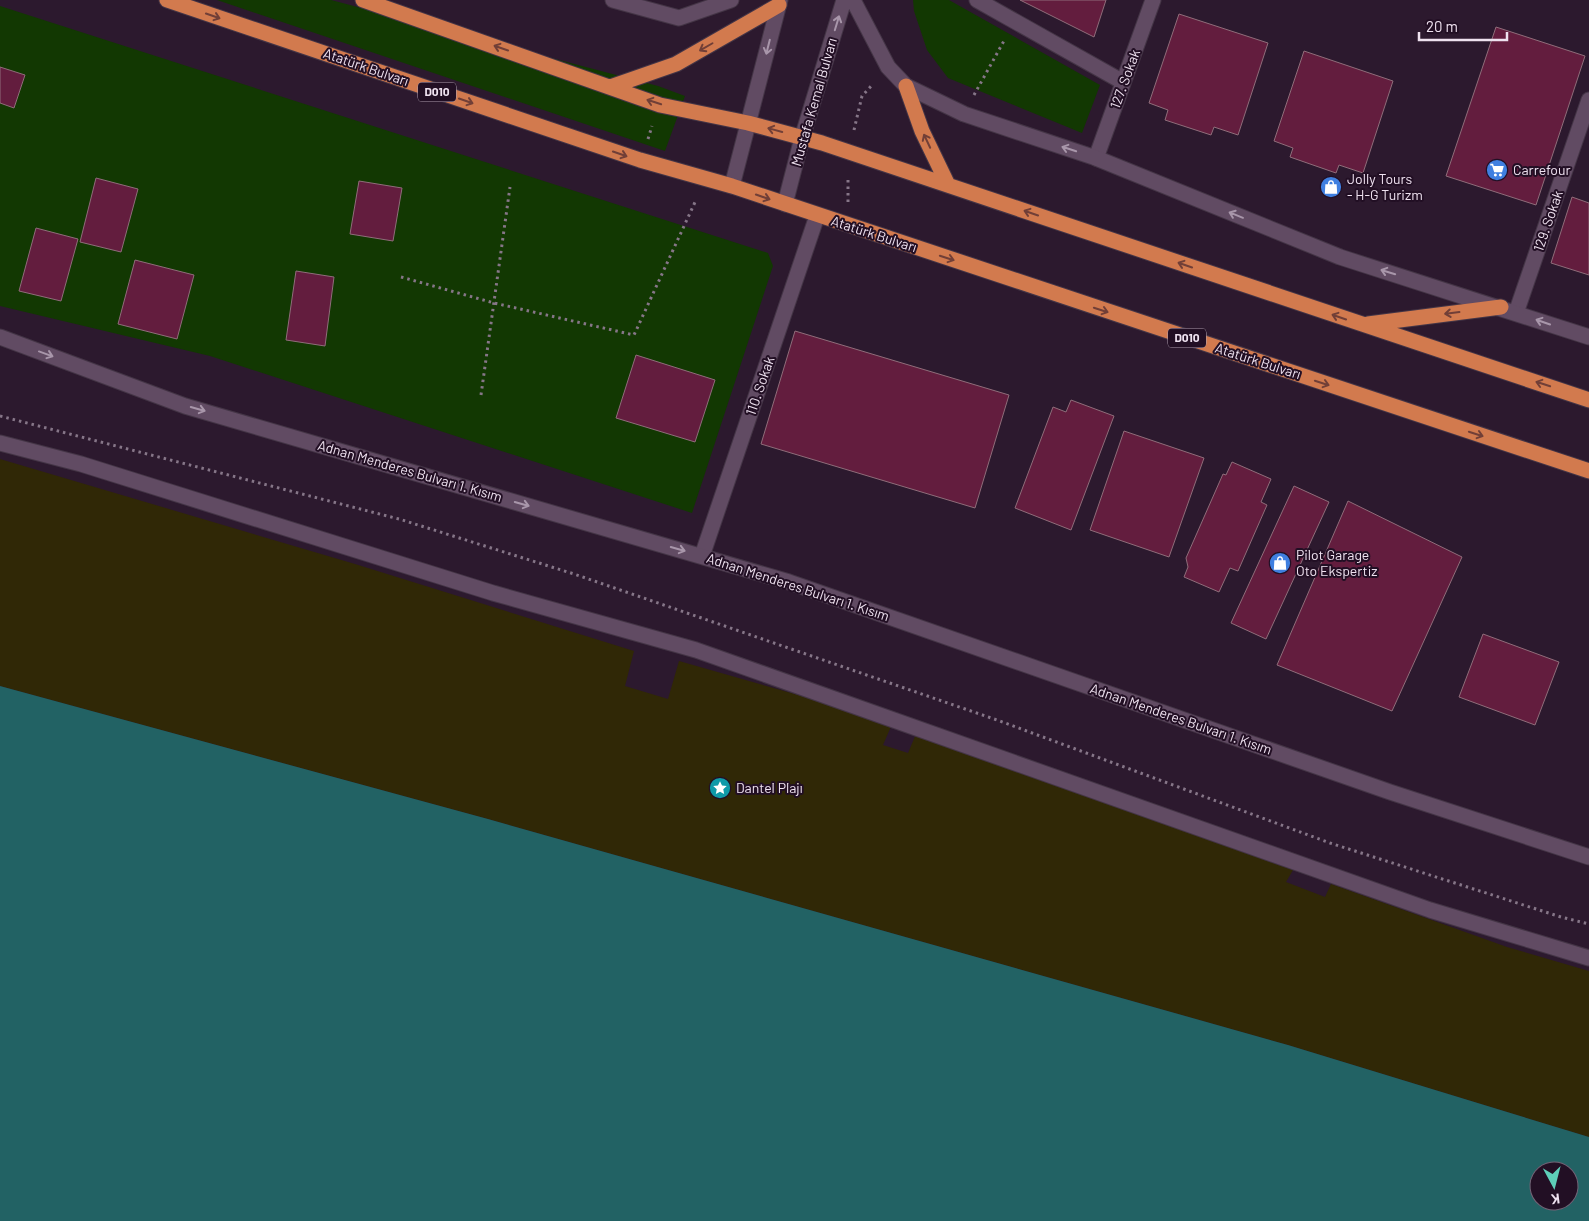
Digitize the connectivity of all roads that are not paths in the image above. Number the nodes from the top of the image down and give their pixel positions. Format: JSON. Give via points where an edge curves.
{"nodes":[{"id":1,"x":166,"y":0,"type":"edge"},
{"id":2,"x":363,"y":0,"type":"edge"},
{"id":3,"x":613,"y":0,"type":"edge"},
{"id":4,"x":730,"y":0,"type":"edge"},
{"id":5,"x":844,"y":0,"type":"edge"},
{"id":6,"x":853,"y":0,"type":"edge"},
{"id":7,"x":977,"y":0,"type":"edge"},
{"id":8,"x":1154,"y":0,"type":"edge"},
{"id":9,"x":779,"y":2,"type":"edge"},
{"id":10,"x":1123,"y":82,"type":"junction"},
{"id":11,"x":906,"y":86,"type":"junction"},
{"id":12,"x":610,"y":87,"type":"junction"},
{"id":13,"x":1589,"y":100,"type":"edge"},
{"id":14,"x":748,"y":123,"type":"junction"},
{"id":15,"x":802,"y":138,"type":"junction"},
{"id":16,"x":1096,"y":158,"type":"junction"},
{"id":17,"x":948,"y":185,"type":"junction"},
{"id":18,"x":732,"y":186,"type":"junction"},
{"id":19,"x":785,"y":204,"type":"junction"},
{"id":20,"x":817,"y":216,"type":"junction"},
{"id":21,"x":1501,"y":307,"type":"junction"},
{"id":22,"x":1516,"y":313,"type":"junction"},
{"id":23,"x":1363,"y":325,"type":"junction"},
{"id":24,"x":0,"y":337,"type":"edge"},
{"id":25,"x":1589,"y":338,"type":"edge"},
{"id":26,"x":1589,"y":400,"type":"edge"},
{"id":27,"x":0,"y":444,"type":"edge"},
{"id":28,"x":1589,"y":471,"type":"edge"},
{"id":29,"x":702,"y":556,"type":"junction"},
{"id":30,"x":1589,"y":857,"type":"edge"},
{"id":31,"x":1589,"y":958,"type":"edge"}],
"edges":[{"from":1,"to":18,"type":"highway","name":"Atatürk Bulvarı","number":"D010","one_way":true,"via":[[630,157]]},
{"from":12,"to":2,"type":"highway","one_way":true},
{"from":3,"to":4,"type":"main road","via":[[679,18]]},
{"from":15,"to":5,"type":"main road","name":"Mustafa Kemal Bulvarı","one_way":true},
{"from":6,"to":11,"type":"main road","via":[[888,67]]},
{"from":7,"to":10,"type":"main road"},
{"from":8,"to":10,"type":"main road","name":"127. Sokak"},
{"from":9,"to":12,"type":"highway","one_way":true,"via":[[676,64]]},
{"from":9,"to":14,"type":"main road","one_way":true},
{"from":10,"to":16,"type":"main road","name":"127. Sokak"},
{"from":16,"to":11,"type":"main road","one_way":true,"via":[[964,114]]},
{"from":17,"to":11,"type":"highway","one_way":true,"via":[[922,132]]},
{"from":14,"to":12,"type":"highway","one_way":true,"via":[[660,105]]},
{"from":13,"to":22,"type":"main road","name":"129. Sokak"},
{"from":15,"to":14,"type":"highway","one_way":true},
{"from":14,"to":18,"type":"main road"},
{"from":15,"to":17,"type":"highway"},
{"from":15,"to":19,"type":"main road","name":"Mustafa Kemal Bulvarı"},
{"from":21,"to":16,"type":"main road","one_way":true,"via":[[1340,257]]},
{"from":23,"to":17,"type":"highway","one_way":true},
{"from":18,"to":19,"type":"highway","number":"D010","one_way":true},
{"from":19,"to":20,"type":"highway","name":"Atatürk Bulvarı","number":"D010"},
{"from":20,"to":28,"type":"highway","name":"Atatürk Bulvarı","number":"D010","one_way":true},
{"from":20,"to":29,"type":"main road","name":"110. Sokak"},
{"from":21,"to":22,"type":"main road"},
{"from":21,"to":23,"type":"highway","one_way":true},
{"from":25,"to":22,"type":"main road","one_way":true},
{"from":26,"to":23,"type":"highway","one_way":true},
{"from":24,"to":29,"type":"main road","name":"Adnan Menderes Bulvarı 1. Kısım","one_way":true,"via":[[186,406]]},
{"from":27,"to":31,"type":"main road","via":[[81,464],[493,593],[696,650],[1430,910]]},
{"from":29,"to":30,"type":"main road","name":"Adnan Menderes Bulvarı 1. Kısım","via":[[789,582],[1390,792]]}]}
